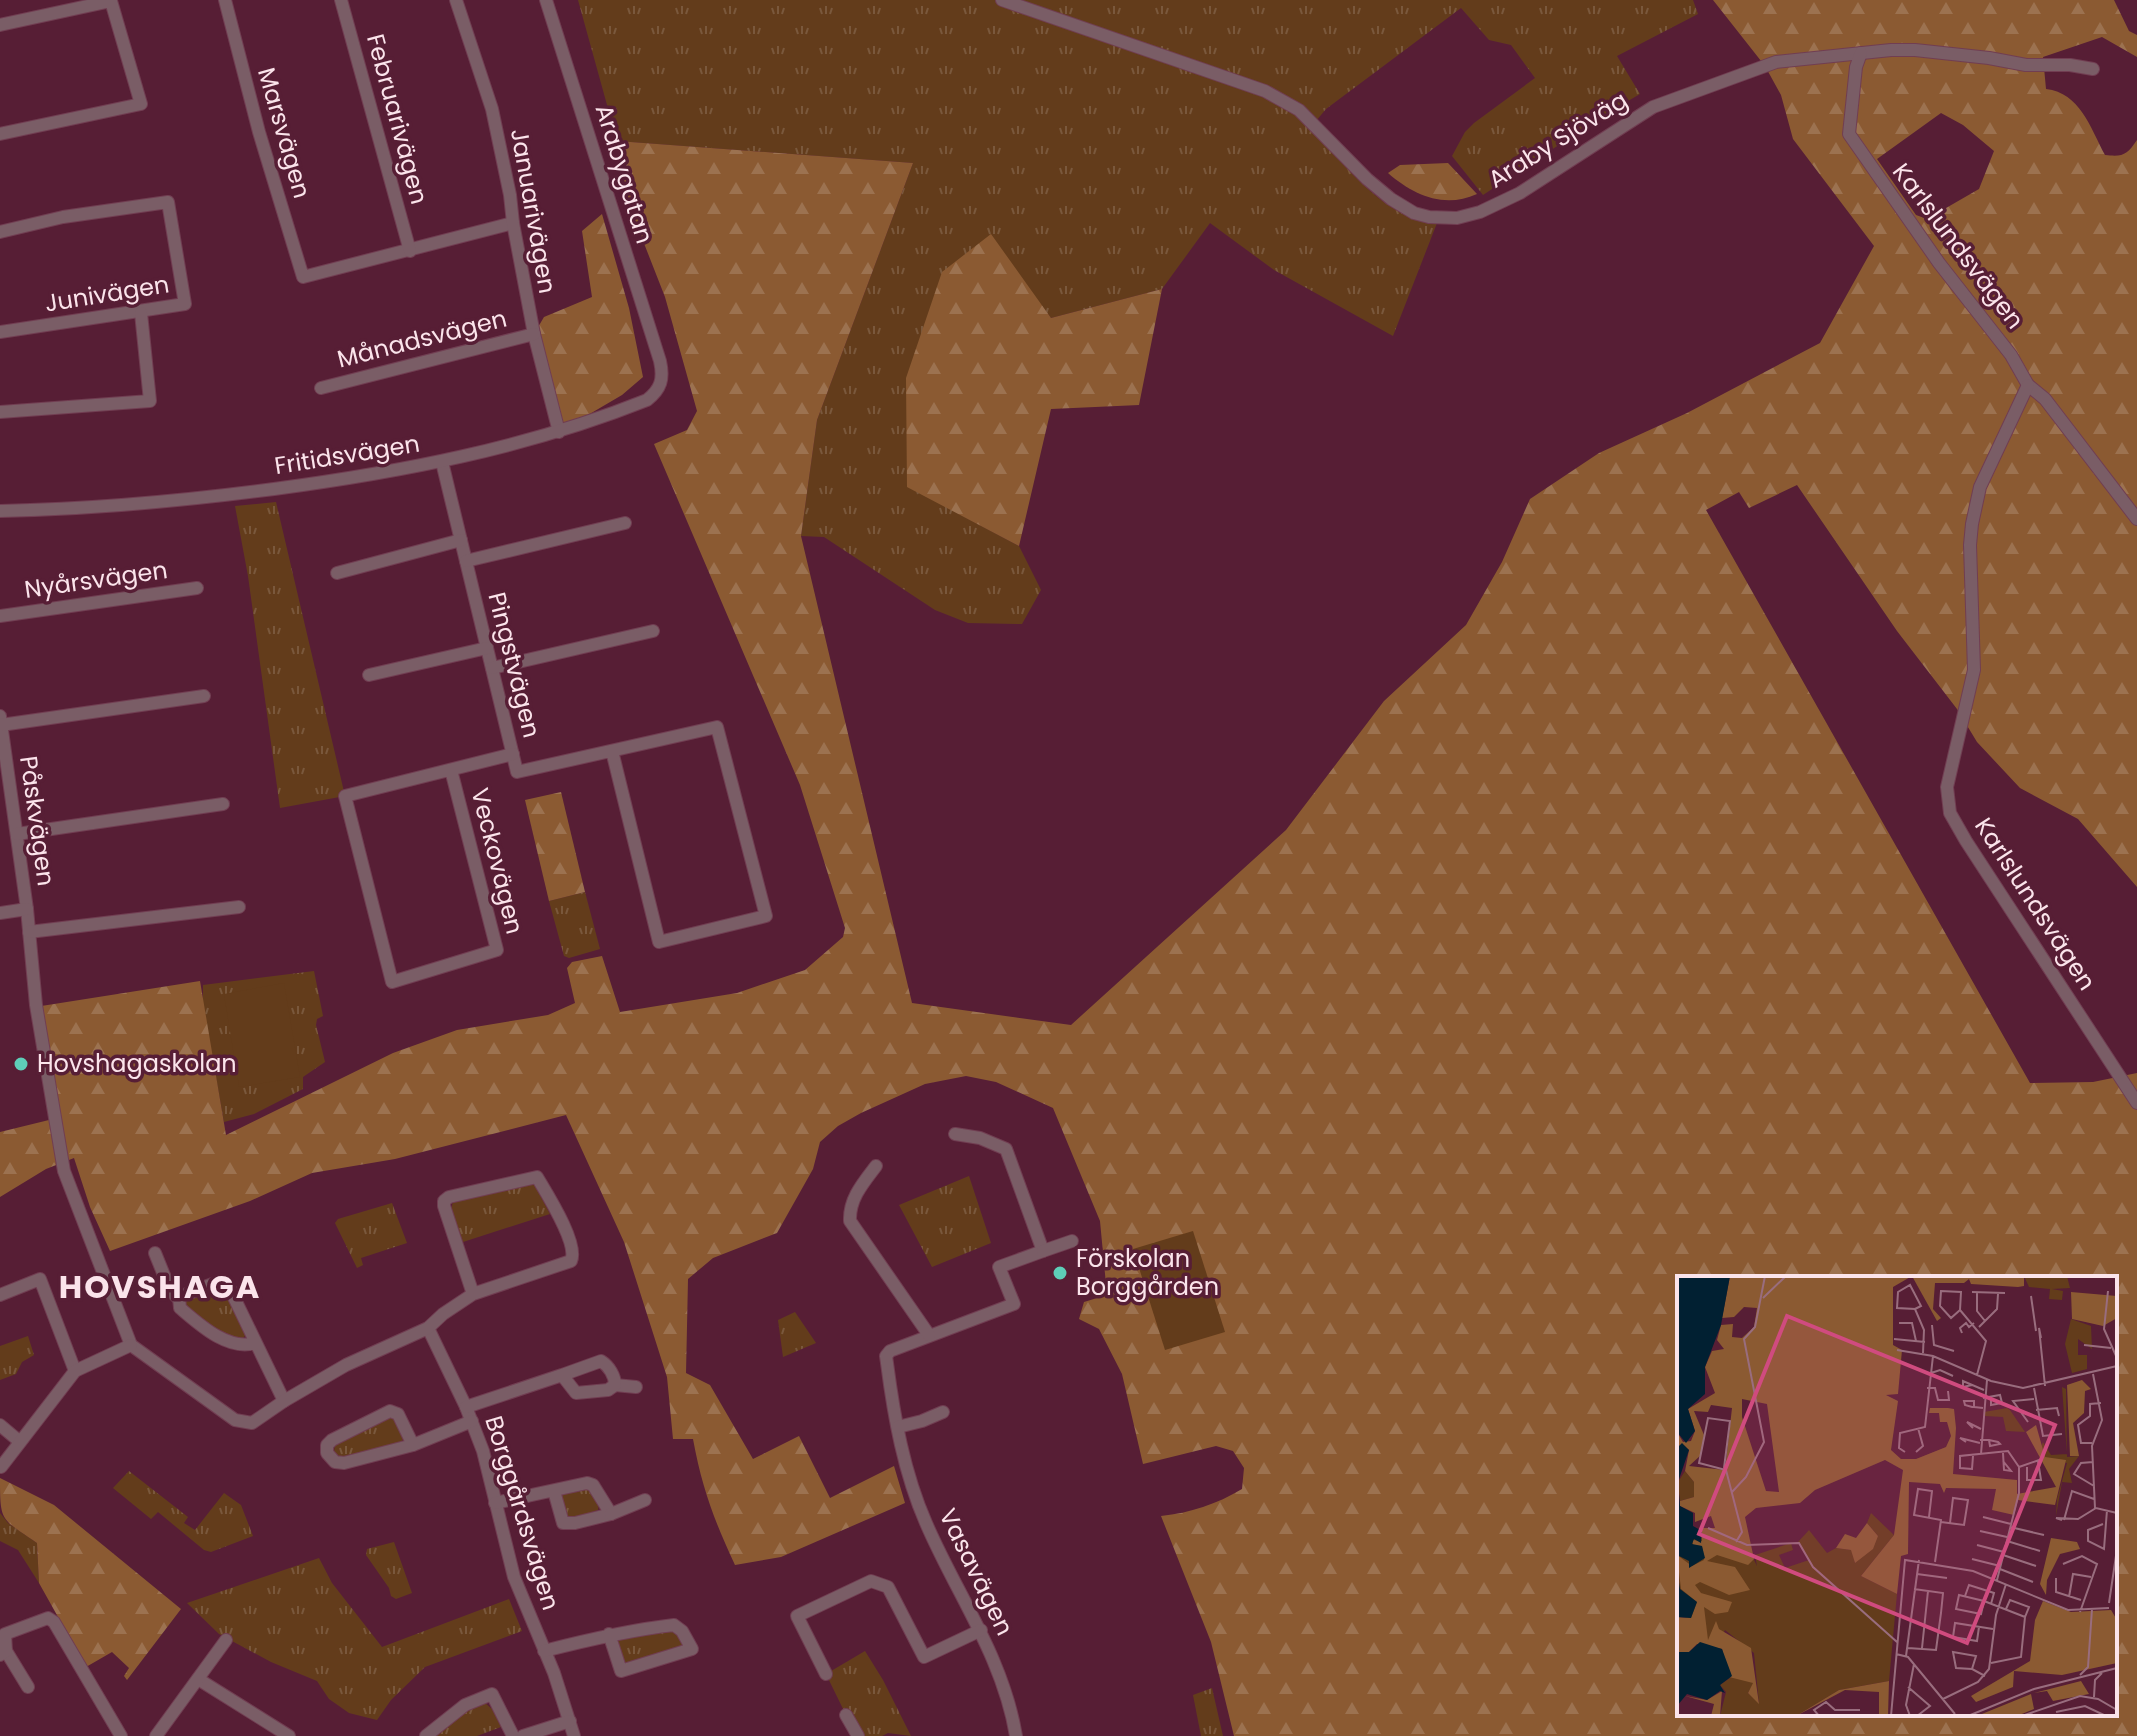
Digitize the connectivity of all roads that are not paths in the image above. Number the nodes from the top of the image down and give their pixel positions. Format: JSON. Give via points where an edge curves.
{"nodes":[{"id":1,"x":225,"y":0,"type":"edge"},
{"id":2,"x":341,"y":0,"type":"edge"},
{"id":3,"x":456,"y":0,"type":"edge"},
{"id":4,"x":546,"y":0,"type":"edge"},
{"id":5,"x":1002,"y":0,"type":"edge"},
{"id":6,"x":0,"y":25,"type":"edge"},
{"id":7,"x":1861,"y":53,"type":"junction"},
{"id":8,"x":2093,"y":69,"type":"dead end"},
{"id":9,"x":0,"y":134,"type":"edge"},
{"id":10,"x":513,"y":223,"type":"junction"},
{"id":11,"x":0,"y":232,"type":"edge"},
{"id":12,"x":410,"y":251,"type":"junction"},
{"id":13,"x":141,"y":313,"type":"junction"},
{"id":14,"x":0,"y":330,"type":"edge"},
{"id":15,"x":534,"y":334,"type":"junction"},
{"id":16,"x":660,"y":361,"type":"joint"},
{"id":17,"x":2028,"y":385,"type":"junction"},
{"id":18,"x":321,"y":388,"type":"dead end"},
{"id":19,"x":0,"y":412,"type":"edge"},
{"id":20,"x":559,"y":432,"type":"junction"},
{"id":21,"x":442,"y":462,"type":"junction"},
{"id":22,"x":0,"y":511,"type":"edge"},
{"id":23,"x":2137,"y":519,"type":"edge"},
{"id":24,"x":625,"y":523,"type":"dead end"},
{"id":25,"x":461,"y":540,"type":"junction"},
{"id":26,"x":466,"y":561,"type":"junction"},
{"id":27,"x":337,"y":573,"type":"dead end"},
{"id":28,"x":197,"y":588,"type":"dead end"},
{"id":29,"x":0,"y":616,"type":"edge"},
{"id":30,"x":653,"y":631,"type":"dead end"},
{"id":31,"x":487,"y":648,"type":"junction"},
{"id":32,"x":492,"y":668,"type":"junction"},
{"id":33,"x":369,"y":675,"type":"dead end"},
{"id":34,"x":204,"y":696,"type":"dead end"},
{"id":35,"x":1,"y":721,"type":"edge"},
{"id":36,"x":612,"y":751,"type":"junction"},
{"id":37,"x":513,"y":754,"type":"junction"},
{"id":38,"x":451,"y":770,"type":"junction"},
{"id":39,"x":223,"y":804,"type":"dead end"},
{"id":40,"x":6,"y":805,"type":"edge"},
{"id":41,"x":17,"y":834,"type":"junction"},
{"id":42,"x":239,"y":907,"type":"dead end"},
{"id":43,"x":27,"y":909,"type":"junction"},
{"id":44,"x":0,"y":913,"type":"edge"},
{"id":45,"x":29,"y":932,"type":"junction"},
{"id":46,"x":2137,"y":1103,"type":"edge"},
{"id":47,"x":955,"y":1134,"type":"dead end"},
{"id":48,"x":876,"y":1166,"type":"dead end"},
{"id":49,"x":1072,"y":1241,"type":"dead end"},
{"id":50,"x":1043,"y":1251,"type":"junction"},
{"id":51,"x":155,"y":1253,"type":"dead end"},
{"id":52,"x":473,"y":1294,"type":"junction"},
{"id":53,"x":0,"y":1295,"type":"edge"},
{"id":54,"x":178,"y":1298,"type":"junction"},
{"id":55,"x":428,"y":1328,"type":"junction"},
{"id":56,"x":929,"y":1335,"type":"junction"},
{"id":57,"x":255,"y":1343,"type":"junction"},
{"id":58,"x":131,"y":1345,"type":"junction"},
{"id":59,"x":75,"y":1371,"type":"junction"},
{"id":60,"x":562,"y":1375,"type":"junction"},
{"id":61,"x":615,"y":1385,"type":"junction"},
{"id":62,"x":636,"y":1387,"type":"dead end"},
{"id":63,"x":284,"y":1401,"type":"junction"},
{"id":64,"x":466,"y":1407,"type":"junction"},
{"id":65,"x":943,"y":1412,"type":"dead end"},
{"id":66,"x":472,"y":1421,"type":"junction"},
{"id":67,"x":0,"y":1425,"type":"edge"},
{"id":68,"x":898,"y":1427,"type":"junction"},
{"id":69,"x":19,"y":1441,"type":"junction"},
{"id":70,"x":413,"y":1445,"type":"junction"},
{"id":71,"x":1,"y":1467,"type":"edge"},
{"id":72,"x":554,"y":1491,"type":"junction"},
{"id":73,"x":645,"y":1500,"type":"dead end"},
{"id":74,"x":495,"y":1503,"type":"junction"},
{"id":75,"x":611,"y":1514,"type":"junction"},
{"id":76,"x":2,"y":1630,"type":"edge"},
{"id":77,"x":981,"y":1630,"type":"junction"},
{"id":78,"x":609,"y":1634,"type":"junction"},
{"id":79,"x":226,"y":1640,"type":"dead end"},
{"id":80,"x":544,"y":1651,"type":"junction"},
{"id":81,"x":3,"y":1653,"type":"edge"},
{"id":82,"x":826,"y":1674,"type":"dead end"},
{"id":83,"x":198,"y":1679,"type":"junction"},
{"id":84,"x":28,"y":1687,"type":"dead end"},
{"id":85,"x":846,"y":1715,"type":"dead end"},
{"id":86,"x":570,"y":1721,"type":"junction"},
{"id":87,"x":1012,"y":1735,"type":"edge"},
{"id":88,"x":121,"y":1736,"type":"edge"},
{"id":89,"x":156,"y":1736,"type":"edge"},
{"id":90,"x":289,"y":1736,"type":"edge"},
{"id":91,"x":426,"y":1736,"type":"edge"},
{"id":92,"x":513,"y":1736,"type":"edge"},
{"id":93,"x":523,"y":1736,"type":"edge"},
{"id":94,"x":574,"y":1736,"type":"edge"},
{"id":95,"x":858,"y":1736,"type":"edge"}],
"edges":[{"from":1,"to":12,"type":"street","name":"Marsvägen","via":[[303,277]]},
{"from":2,"to":12,"type":"street","name":"Februarivägen"},
{"from":3,"to":10,"type":"street","name":"Januarivägen","via":[[492,109]]},
{"from":4,"to":16,"type":"street","name":"Arabygatan"},
{"from":5,"to":7,"type":"street","name":"Araby Sjöväg","via":[[1265,91],[1309,118],[1391,199],[1414,213],[1444,218],[1480,212],[1520,193],[1669,99],[1776,62]]},
{"from":6,"to":9,"type":"street","via":[[111,1],[141,104]]},
{"from":7,"to":8,"type":"street","name":"Araby Sjöväg","via":[[1915,50]]},
{"from":7,"to":17,"type":"street","name":"Karlslundsvägen","via":[[1849,134]]},
{"from":10,"to":12,"type":"street"},
{"from":10,"to":15,"type":"street","name":"Januarivägen"},
{"from":11,"to":13,"type":"street","name":"Junivägen","via":[[168,202],[185,304]]},
{"from":13,"to":14,"type":"street","name":"Junivägen"},
{"from":13,"to":19,"type":"street","via":[[150,401]]},
{"from":15,"to":18,"type":"street","name":"Månadsvägen"},
{"from":15,"to":20,"type":"street","name":"Januarivägen"},
{"from":16,"to":20,"type":"street","name":"Fritidsvägen","via":[[661,383],[647,400]]},
{"from":17,"to":23,"type":"street","via":[[2045,399]]},
{"from":17,"to":46,"type":"street","name":"Karlslundsvägen","via":[[1980,487],[1972,524],[1974,670],[1951,766],[1948,805],[1966,841]]},
{"from":20,"to":21,"type":"street","name":"Fritidsvägen"},
{"from":21,"to":22,"type":"street","name":"Fritidsvägen","via":[[160,504]]},
{"from":21,"to":25,"type":"street","name":"Pingstvägen"},
{"from":24,"to":26,"type":"street"},
{"from":25,"to":26,"type":"street","name":"Pingstvägen"},
{"from":25,"to":27,"type":"street"},
{"from":26,"to":31,"type":"street","name":"Pingstvägen"},
{"from":28,"to":29,"type":"street","name":"Nyårsvägen"},
{"from":30,"to":32,"type":"street"},
{"from":31,"to":32,"type":"street","name":"Pingstvägen"},
{"from":31,"to":33,"type":"street"},
{"from":32,"to":37,"type":"street","name":"Pingstvägen"},
{"from":34,"to":35,"type":"street"},
{"from":35,"to":40,"type":"street","name":"Påskvägen"},
{"from":36,"to":36,"type":"street","name":"Pingstvägen","via":[[717,727],[766,916],[659,942]]},
{"from":36,"to":37,"type":"street","name":"Pingstvägen","via":[[517,772]]},
{"from":37,"to":38,"type":"street"},
{"from":38,"to":38,"type":"street","name":"Veckovägen","via":[[345,796],[392,982],[497,950]]},
{"from":39,"to":41,"type":"street"},
{"from":40,"to":41,"type":"street","name":"Påskvägen"},
{"from":41,"to":43,"type":"street","name":"Påskvägen"},
{"from":42,"to":45,"type":"street"},
{"from":43,"to":44,"type":"street"},
{"from":43,"to":45,"type":"street","name":"Påskvägen"},
{"from":45,"to":58,"type":"street","name":"Påskvägen","via":[[64,1171]]},
{"from":47,"to":50,"type":"street","via":[[1006,1149]]},
{"from":48,"to":56,"type":"street","via":[[849,1209],[850,1221]]},
{"from":49,"to":50,"type":"street"},
{"from":50,"to":56,"type":"street","name":"Vasavägen","via":[[999,1267],[1014,1304]]},
{"from":51,"to":54,"type":"street"},
{"from":52,"to":52,"type":"street","via":[[573,1258],[557,1211],[537,1177],[444,1201]]},
{"from":52,"to":55,"type":"street"},
{"from":53,"to":59,"type":"street","via":[[40,1279]]},
{"from":54,"to":57,"type":"street","via":[[183,1311],[226,1341]]},
{"from":54,"to":57,"type":"street","via":[[225,1282]]},
{"from":55,"to":63,"type":"street","via":[[369,1353]]},
{"from":55,"to":64,"type":"street","name":"Borggårdsvägen"},
{"from":56,"to":68,"type":"street","name":"Vasavägen","via":[[887,1354]]},
{"from":57,"to":63,"type":"street"},
{"from":58,"to":59,"type":"street"},
{"from":58,"to":63,"type":"street","via":[[235,1420],[252,1423]]},
{"from":59,"to":69,"type":"street"},
{"from":60,"to":61,"type":"street","via":[[576,1393]]},
{"from":60,"to":61,"type":"street","via":[[601,1361]]},
{"from":60,"to":64,"type":"street"},
{"from":61,"to":62,"type":"street"},
{"from":64,"to":66,"type":"street","name":"Borggårdsvägen"},
{"from":65,"to":68,"type":"street"},
{"from":66,"to":70,"type":"street"},
{"from":66,"to":74,"type":"street","name":"Borggårdsvägen"},
{"from":67,"to":69,"type":"street"},
{"from":68,"to":77,"type":"street","name":"Vasavägen","via":[[919,1507]]},
{"from":69,"to":71,"type":"street"},
{"from":70,"to":70,"type":"street","via":[[344,1463],[327,1453],[332,1440],[390,1411],[398,1414]]},
{"from":72,"to":74,"type":"street"},
{"from":72,"to":75,"type":"street","via":[[590,1484]]},
{"from":72,"to":75,"type":"street","via":[[563,1523]]},
{"from":73,"to":75,"type":"street"},
{"from":74,"to":80,"type":"street","name":"Borggårdsvägen","via":[[514,1577]]},
{"from":76,"to":81,"type":"street"},
{"from":76,"to":88,"type":"street","via":[[48,1618],[54,1622]]},
{"from":77,"to":82,"type":"street","via":[[924,1657],[888,1587],[871,1581],[797,1616]]},
{"from":77,"to":87,"type":"street","name":"Vasavägen","via":[[1003,1684]]},
{"from":78,"to":78,"type":"street","via":[[674,1625],[692,1649],[621,1671]]},
{"from":78,"to":80,"type":"street"},
{"from":79,"to":83,"type":"street"},
{"from":80,"to":86,"type":"street","name":"Borggårdsvägen"},
{"from":81,"to":84,"type":"street"},
{"from":83,"to":89,"type":"street"},
{"from":83,"to":90,"type":"street"},
{"from":85,"to":95,"type":"street"},
{"from":86,"to":93,"type":"street"},
{"from":86,"to":94,"type":"street","name":"Borggårdsvägen"},
{"from":91,"to":92,"type":"street","via":[[465,1705],[492,1694]]}]}
